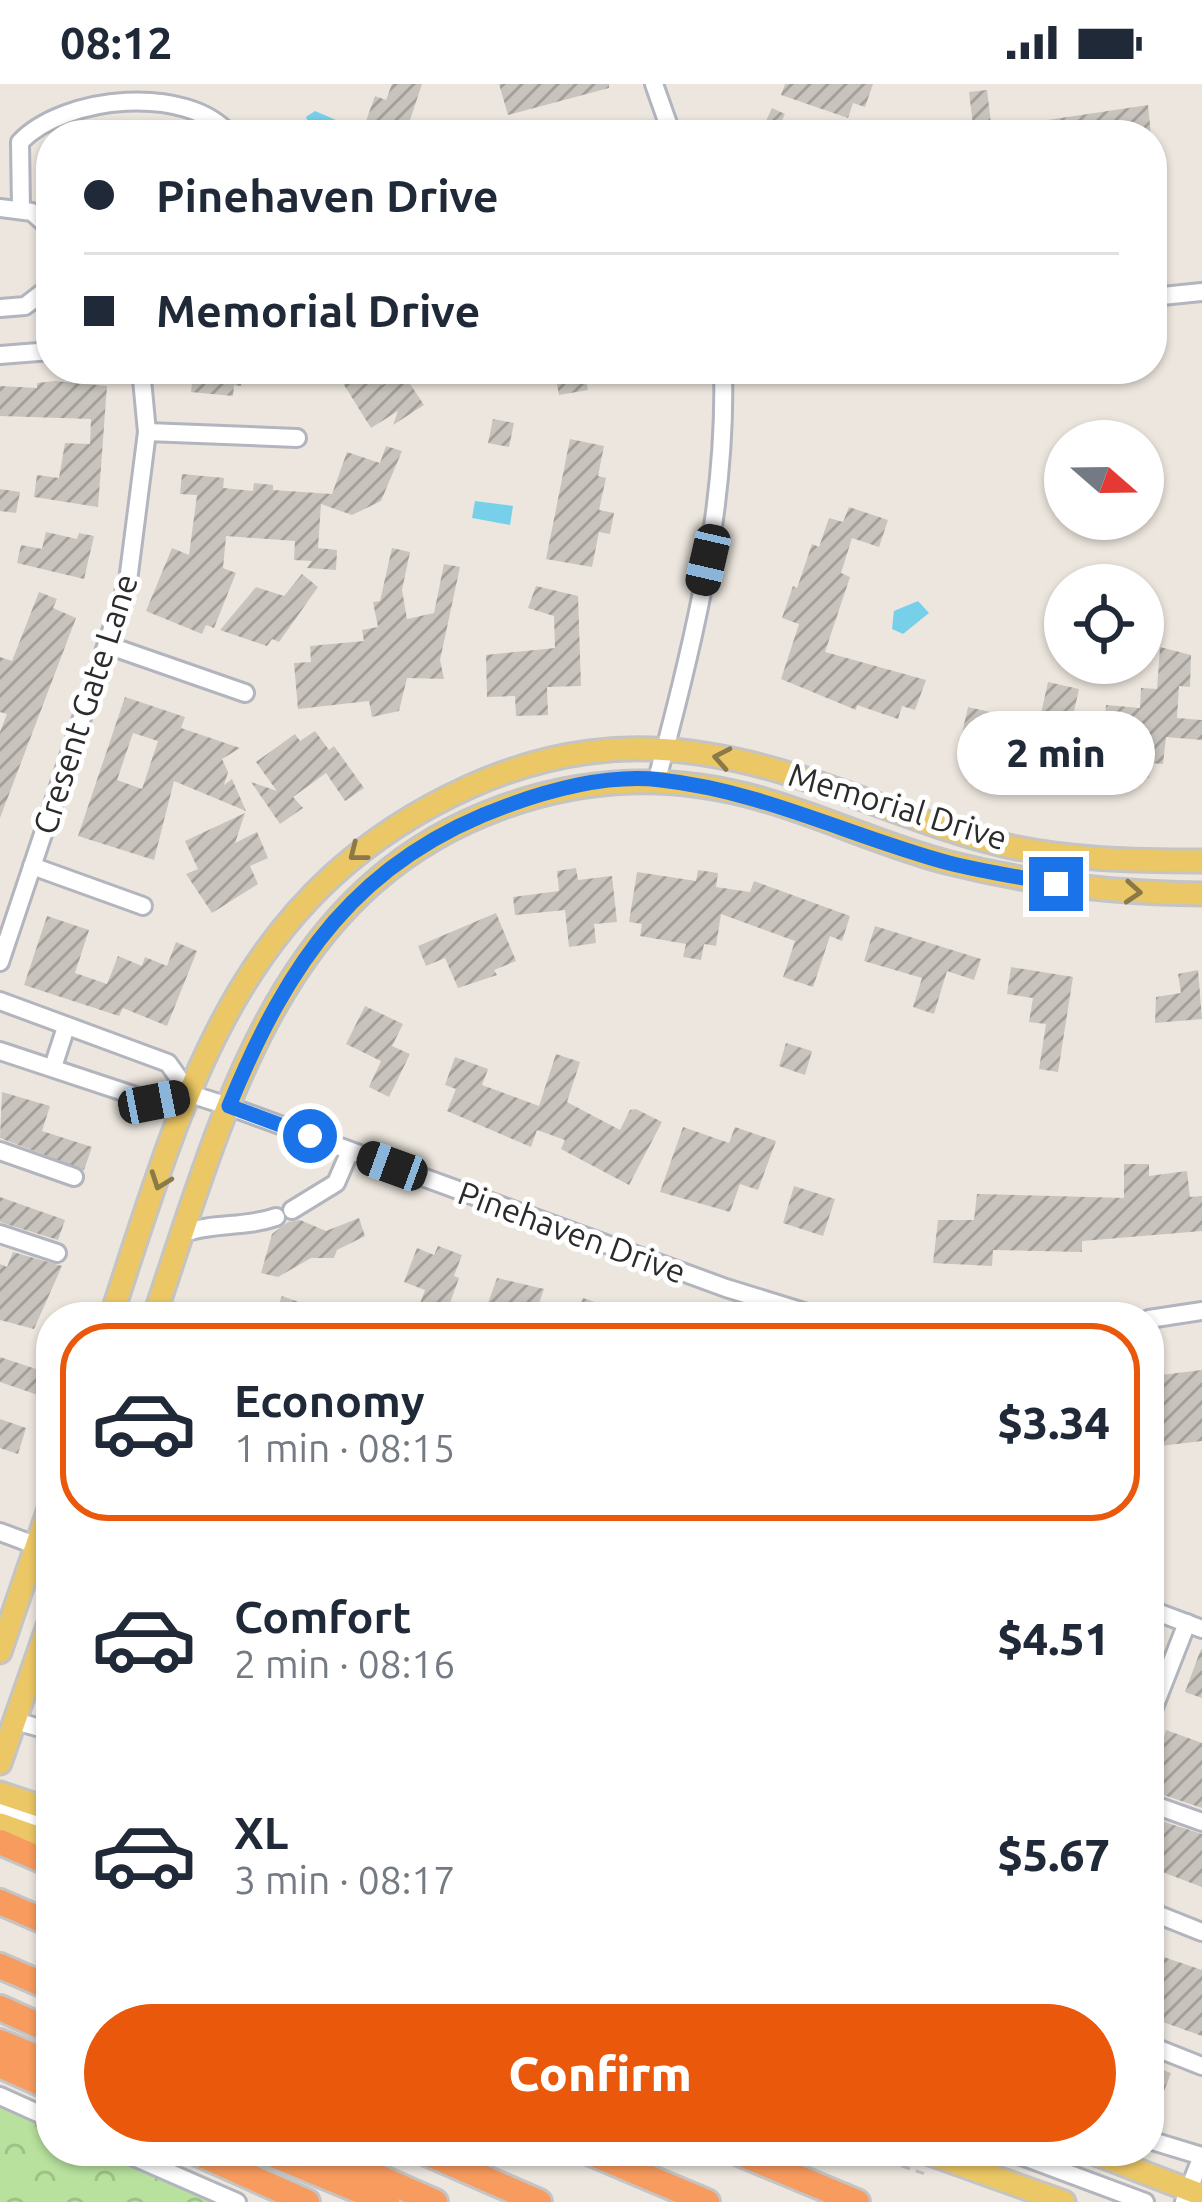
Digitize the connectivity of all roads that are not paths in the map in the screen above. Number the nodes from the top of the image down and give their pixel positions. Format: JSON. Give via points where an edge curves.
{"nodes":[{"id":1,"x":655,"y":84,"type":"edge"},
{"id":2,"x":51,"y":120,"type":"edge"},
{"id":3,"x":214,"y":120,"type":"edge"},
{"id":4,"x":664,"y":120,"type":"edge"},
{"id":5,"x":36,"y":131,"type":"edge"},
{"id":6,"x":0,"y":208,"type":"edge"},
{"id":7,"x":21,"y":208,"type":"junction"},
{"id":8,"x":36,"y":219,"type":"edge"},
{"id":9,"x":1202,"y":292,"type":"edge"},
{"id":10,"x":1167,"y":296,"type":"edge"},
{"id":11,"x":36,"y":298,"type":"edge"},
{"id":12,"x":0,"y":308,"type":"edge"},
{"id":13,"x":36,"y":352,"type":"edge"},
{"id":14,"x":0,"y":356,"type":"edge"},
{"id":15,"x":143,"y":384,"type":"edge"},
{"id":16,"x":723,"y":384,"type":"edge"},
{"id":17,"x":147,"y":432,"type":"junction"},
{"id":18,"x":297,"y":438,"type":"dead end"},
{"id":19,"x":110,"y":646,"type":"junction"},
{"id":20,"x":245,"y":693,"type":"dead end"},
{"id":21,"x":665,"y":749,"type":"junction"},
{"id":22,"x":658,"y":779,"type":"junction"},
{"id":23,"x":1060,"y":855,"type":"junction"},
{"id":24,"x":1202,"y":861,"type":"edge"},
{"id":25,"x":32,"y":866,"type":"junction"},
{"id":26,"x":1056,"y":884,"type":"junction"},
{"id":27,"x":1202,"y":894,"type":"edge"},
{"id":28,"x":143,"y":907,"type":"dead end"},
{"id":29,"x":0,"y":962,"type":"edge"},
{"id":30,"x":0,"y":1001,"type":"edge"},
{"id":31,"x":66,"y":1027,"type":"junction"},
{"id":32,"x":0,"y":1051,"type":"edge"},
{"id":33,"x":53,"y":1067,"type":"junction"},
{"id":34,"x":190,"y":1094,"type":"junction"},
{"id":35,"x":229,"y":1106,"type":"junction"},
{"id":36,"x":350,"y":1150,"type":"junction"},
{"id":37,"x":0,"y":1151,"type":"edge"},
{"id":38,"x":74,"y":1177,"type":"dead end"},
{"id":39,"x":184,"y":1233,"type":"junction"},
{"id":40,"x":0,"y":1234,"type":"edge"},
{"id":41,"x":57,"y":1253,"type":"dead end"},
{"id":42,"x":116,"y":1302,"type":"edge"},
{"id":43,"x":159,"y":1302,"type":"edge"},
{"id":44,"x":771,"y":1302,"type":"edge"},
{"id":45,"x":1202,"y":1312,"type":"edge"},
{"id":46,"x":1164,"y":1317,"type":"edge"},
{"id":47,"x":0,"y":1532,"type":"edge"},
{"id":48,"x":36,"y":1545,"type":"edge"},
{"id":49,"x":36,"y":1567,"type":"edge"},
{"id":50,"x":1164,"y":1615,"type":"edge"},
{"id":51,"x":1194,"y":1626,"type":"edge"},
{"id":52,"x":0,"y":1650,"type":"edge"},
{"id":53,"x":36,"y":1660,"type":"edge"},
{"id":54,"x":1164,"y":1689,"type":"edge"},
{"id":55,"x":15,"y":1720,"type":"junction"},
{"id":56,"x":36,"y":1727,"type":"edge"},
{"id":57,"x":0,"y":1762,"type":"edge"},
{"id":58,"x":0,"y":1793,"type":"edge"},
{"id":59,"x":36,"y":1806,"type":"edge"},
{"id":60,"x":0,"y":1808,"type":"edge"},
{"id":61,"x":1164,"y":1808,"type":"edge"},
{"id":62,"x":36,"y":1810,"type":"edge"},
{"id":63,"x":1202,"y":1822,"type":"edge"},
{"id":64,"x":0,"y":1824,"type":"edge"},
{"id":65,"x":36,"y":1837,"type":"edge"},
{"id":66,"x":0,"y":1841,"type":"edge"},
{"id":67,"x":36,"y":1857,"type":"edge"},
{"id":68,"x":0,"y":1902,"type":"edge"},
{"id":69,"x":1164,"y":1917,"type":"edge"},
{"id":70,"x":36,"y":1918,"type":"edge"},
{"id":71,"x":1202,"y":1932,"type":"edge"},
{"id":72,"x":0,"y":1966,"type":"edge"},
{"id":73,"x":36,"y":1982,"type":"edge"},
{"id":74,"x":0,"y":2008,"type":"edge"},
{"id":75,"x":36,"y":2024,"type":"edge"},
{"id":76,"x":1164,"y":2051,"type":"edge"},
{"id":77,"x":5,"y":2052,"type":"edge"},
{"id":78,"x":36,"y":2059,"type":"edge"},
{"id":79,"x":1202,"y":2066,"type":"edge"},
{"id":80,"x":36,"y":2076,"type":"edge"},
{"id":81,"x":0,"y":2096,"type":"edge"},
{"id":82,"x":36,"y":2113,"type":"edge"},
{"id":83,"x":1164,"y":2145,"type":"edge"},
{"id":84,"x":1202,"y":2156,"type":"edge"},
{"id":85,"x":154,"y":2166,"type":"edge"},
{"id":86,"x":227,"y":2166,"type":"edge"},
{"id":87,"x":300,"y":2166,"type":"edge"},
{"id":88,"x":354,"y":2166,"type":"edge"},
{"id":89,"x":456,"y":2166,"type":"edge"},
{"id":90,"x":622,"y":2166,"type":"edge"},
{"id":91,"x":770,"y":2166,"type":"edge"},
{"id":92,"x":964,"y":2166,"type":"edge"},
{"id":93,"x":1048,"y":2166,"type":"edge"},
{"id":94,"x":1122,"y":2166,"type":"edge"},
{"id":95,"x":1191,"y":2196,"type":"edge"},
{"id":96,"x":237,"y":2202,"type":"edge"},
{"id":97,"x":307,"y":2202,"type":"edge"},
{"id":98,"x":387,"y":2202,"type":"edge"},
{"id":99,"x":435,"y":2202,"type":"edge"},
{"id":100,"x":539,"y":2202,"type":"edge"},
{"id":101,"x":707,"y":2202,"type":"edge"},
{"id":102,"x":857,"y":2202,"type":"edge"},
{"id":103,"x":1064,"y":2202,"type":"edge"},
{"id":104,"x":1145,"y":2202,"type":"edge"}],
"edges":[{"from":1,"to":4,"type":"street"},
{"from":2,"to":3,"type":"street","via":[[111,102],[170,100]]},
{"from":5,"to":7,"type":"street","via":[[20,142]]},
{"from":6,"to":7,"type":"street"},
{"from":7,"to":8,"type":"street"},
{"from":9,"to":10,"type":"street"},
{"from":11,"to":12,"type":"street"},
{"from":13,"to":14,"type":"street"},
{"from":15,"to":17,"type":"street","name":"Cresent Gate Lane"},
{"from":16,"to":21,"type":"street","via":[[725,435],[708,560]]},
{"from":17,"to":18,"type":"street"},
{"from":17,"to":19,"type":"street","name":"Cresent Gate Lane","via":[[131,563]]},
{"from":19,"to":20,"type":"street"},
{"from":19,"to":25,"type":"street","name":"Cresent Gate Lane"},
{"from":21,"to":22,"type":"street"},
{"from":23,"to":21,"type":"main road","name":"Memorial Drive","one_way":true,"via":[[1001,844],[769,768]]},
{"from":21,"to":34,"type":"main road","name":"Memorial Drive","one_way":true,"via":[[617,746],[498,774],[383,832],[299,903],[264,948]]},
{"from":22,"to":26,"type":"main road","name":"Memorial Drive","via":[[759,798],[948,862]]},
{"from":22,"to":35,"type":"main road","name":"Memorial Drive","via":[[536,795],[467,820],[380,875],[337,915],[282,988]]},
{"from":23,"to":24,"type":"main road","name":"Memorial Drive"},
{"from":23,"to":26,"type":"main road"},
{"from":25,"to":28,"type":"street"},
{"from":25,"to":29,"type":"street","name":"Cresent Gate Lane"},
{"from":26,"to":27,"type":"main road","name":"Memorial Drive","one_way":true},
{"from":30,"to":31,"type":"street"},
{"from":31,"to":33,"type":"street"},
{"from":31,"to":34,"type":"street","via":[[168,1064]]},
{"from":32,"to":33,"type":"street"},
{"from":33,"to":34,"type":"street","via":[[154,1102]]},
{"from":34,"to":35,"type":"street","name":"Pinehaven Drive"},
{"from":34,"to":42,"type":"main road","name":"Memorial Drive","one_way":true},
{"from":35,"to":36,"type":"street","name":"Pinehaven Drive"},
{"from":35,"to":39,"type":"main road","name":"Memorial Drive"},
{"from":36,"to":39,"type":"street","via":[[336,1183],[284,1214]]},
{"from":36,"to":44,"type":"street","name":"Pinehaven Drive"},
{"from":37,"to":38,"type":"street"},
{"from":39,"to":43,"type":"main road","name":"Memorial Drive"},
{"from":40,"to":41,"type":"street"},
{"from":45,"to":46,"type":"street"},
{"from":47,"to":48,"type":"street"},
{"from":49,"to":52,"type":"main road"},
{"from":50,"to":51,"type":"street"},
{"from":51,"to":54,"type":"street"},
{"from":53,"to":55,"type":"main road"},
{"from":55,"to":56,"type":"street"},
{"from":55,"to":57,"type":"main road"},
{"from":58,"to":59,"type":"main road"},
{"from":60,"to":62,"type":"street"},
{"from":61,"to":63,"type":"street"},
{"from":64,"to":65,"type":"main road"},
{"from":66,"to":67,"type":"highway"},
{"from":68,"to":70,"type":"highway"},
{"from":69,"to":71,"type":"street"},
{"from":72,"to":73,"type":"highway"},
{"from":74,"to":75,"type":"highway"},
{"from":76,"to":79,"type":"street"},
{"from":77,"to":78,"type":"highway"},
{"from":77,"to":80,"type":"highway"},
{"from":81,"to":82,"type":"street"},
{"from":83,"to":84,"type":"street"},
{"from":84,"to":95,"type":"street"},
{"from":85,"to":96,"type":"street"},
{"from":86,"to":97,"type":"highway"},
{"from":87,"to":98,"type":"highway"},
{"from":88,"to":99,"type":"highway"},
{"from":89,"to":100,"type":"highway"},
{"from":90,"to":101,"type":"highway"},
{"from":91,"to":102,"type":"highway"},
{"from":92,"to":103,"type":"main road"},
{"from":93,"to":104,"type":"street"},
{"from":94,"to":95,"type":"main road"}]}
